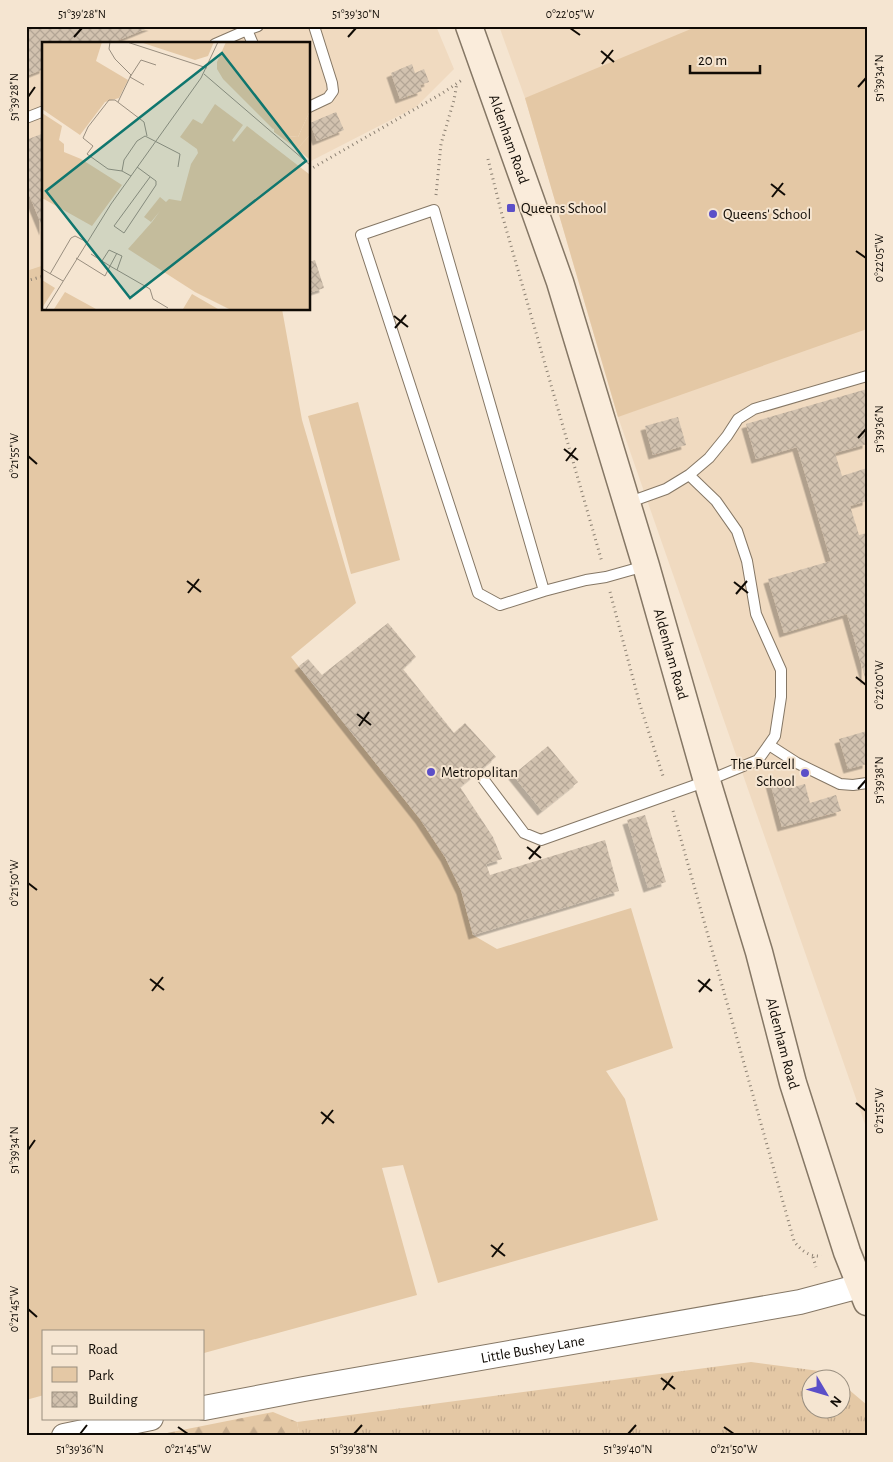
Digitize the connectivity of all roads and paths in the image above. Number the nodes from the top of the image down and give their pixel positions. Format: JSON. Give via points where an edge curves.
{"nodes":[{"id":1,"x":258,"y":26,"type":"edge"},
{"id":2,"x":314,"y":26,"type":"edge"},
{"id":3,"x":469,"y":26,"type":"edge"},
{"id":4,"x":246,"y":28,"type":"edge"},
{"id":5,"x":219,"y":42,"type":"edge"},
{"id":6,"x":252,"y":42,"type":"edge"},
{"id":7,"x":463,"y":79,"type":"dead end"},
{"id":8,"x":457,"y":83,"type":"junction"},
{"id":9,"x":310,"y":107,"type":"edge"},
{"id":10,"x":42,"y":112,"type":"edge"},
{"id":11,"x":26,"y":118,"type":"edge"},
{"id":12,"x":310,"y":169,"type":"edge"},
{"id":13,"x":434,"y":210,"type":"junction"},
{"id":14,"x":505,"y":226,"type":"dead end"},
{"id":15,"x":42,"y":277,"type":"edge"},
{"id":16,"x":26,"y":281,"type":"edge"},
{"id":17,"x":867,"y":376,"type":"edge"},
{"id":18,"x":689,"y":475,"type":"junction"},
{"id":19,"x":626,"y":503,"type":"junction"},
{"id":20,"x":600,"y":556,"type":"dead end"},
{"id":21,"x":646,"y":566,"type":"junction"},
{"id":22,"x":609,"y":590,"type":"dead end"},
{"id":23,"x":544,"y":591,"type":"junction"},
{"id":24,"x":769,"y":745,"type":"junction"},
{"id":25,"x":481,"y":776,"type":"dead end"},
{"id":26,"x":707,"y":781,"type":"junction"},
{"id":27,"x":867,"y":783,"type":"edge"},
{"id":28,"x":666,"y":785,"type":"dead end"},
{"id":29,"x":671,"y":803,"type":"dead end"},
{"id":30,"x":822,"y":1256,"type":"dead end"},
{"id":31,"x":813,"y":1257,"type":"junction"},
{"id":32,"x":816,"y":1267,"type":"dead end"},
{"id":33,"x":863,"y":1294,"type":"edge"},
{"id":34,"x":205,"y":1408,"type":"edge"},
{"id":35,"x":141,"y":1420,"type":"edge"},
{"id":36,"x":64,"y":1436,"type":"edge"}],
"edges":[{"from":1,"to":4,"type":"lane"},
{"from":2,"to":9,"type":"lane","via":[[333,92]]},
{"from":3,"to":19,"type":"main road","name":"Aldenham Road","via":[[560,282]]},
{"from":4,"to":5,"type":"lane"},
{"from":4,"to":6,"type":"lane"},
{"from":7,"to":8,"type":"path"},
{"from":8,"to":12,"type":"path"},
{"from":8,"to":13,"type":"path","via":[[441,144]]},
{"from":10,"to":11,"type":"lane"},
{"from":13,"to":23,"type":"lane"},
{"from":13,"to":23,"type":"lane","via":[[361,235],[478,594],[500,605]]},
{"from":14,"to":20,"type":"path"},
{"from":15,"to":16,"type":"path"},
{"from":17,"to":18,"type":"lane","via":[[754,408],[738,419],[708,458]]},
{"from":18,"to":19,"type":"lane","via":[[666,489]]},
{"from":18,"to":24,"type":"lane","via":[[716,501],[737,531],[747,561],[756,614],[781,670],[782,697],[775,736]]},
{"from":19,"to":21,"type":"main road","name":"Aldenham Road"},
{"from":21,"to":23,"type":"lane"},
{"from":21,"to":26,"type":"main road","name":"Aldenham Road"},
{"from":22,"to":28,"type":"path","via":[[640,705]]},
{"from":24,"to":26,"type":"lane","via":[[758,760]]},
{"from":24,"to":27,"type":"lane","via":[[840,784]]},
{"from":25,"to":26,"type":"lane","via":[[524,833],[541,840]]},
{"from":26,"to":33,"type":"main road","name":"Aldenham Road","via":[[759,952],[793,1083]]},
{"from":29,"to":31,"type":"path","via":[[794,1240],[798,1248]]},
{"from":30,"to":31,"type":"path"},
{"from":31,"to":32,"type":"path"},
{"from":33,"to":34,"type":"street","name":"Little Bushey Lane","via":[[800,1302]]},
{"from":35,"to":36,"type":"street"}]}
